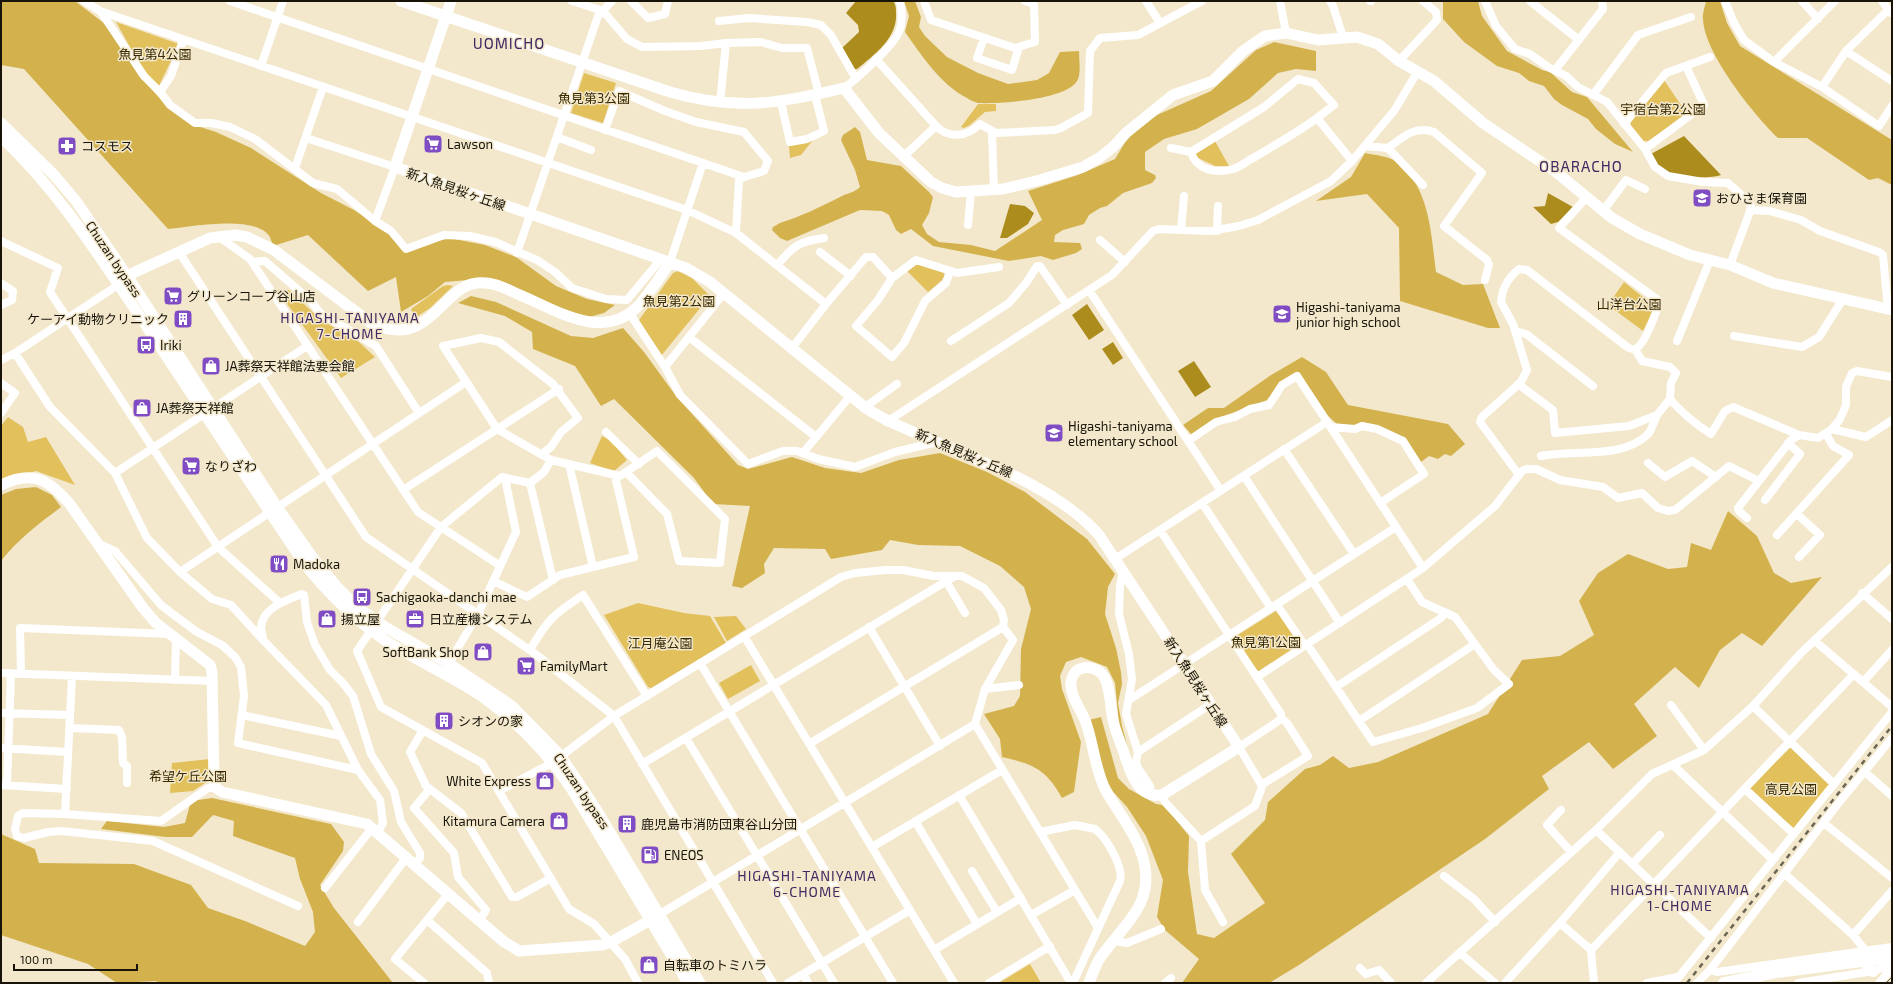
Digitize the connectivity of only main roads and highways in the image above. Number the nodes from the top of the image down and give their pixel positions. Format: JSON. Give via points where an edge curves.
{"nodes":[{"id":1,"x":1892,"y":957,"type":"edge"},
{"id":2,"x":1854,"y":964,"type":"junction"},
{"id":3,"x":1892,"y":966,"type":"edge"},
{"id":4,"x":1724,"y":983,"type":"edge"},
{"id":5,"x":1744,"y":983,"type":"edge"}],
"edges":[{"from":1,"to":2,"type":"main road"},
{"from":2,"to":3,"type":"main road","via":[[1871,969]]},
{"from":2,"to":4,"type":"main road","via":[[1777,972]]},
{"from":2,"to":5,"type":"main road"}]}
